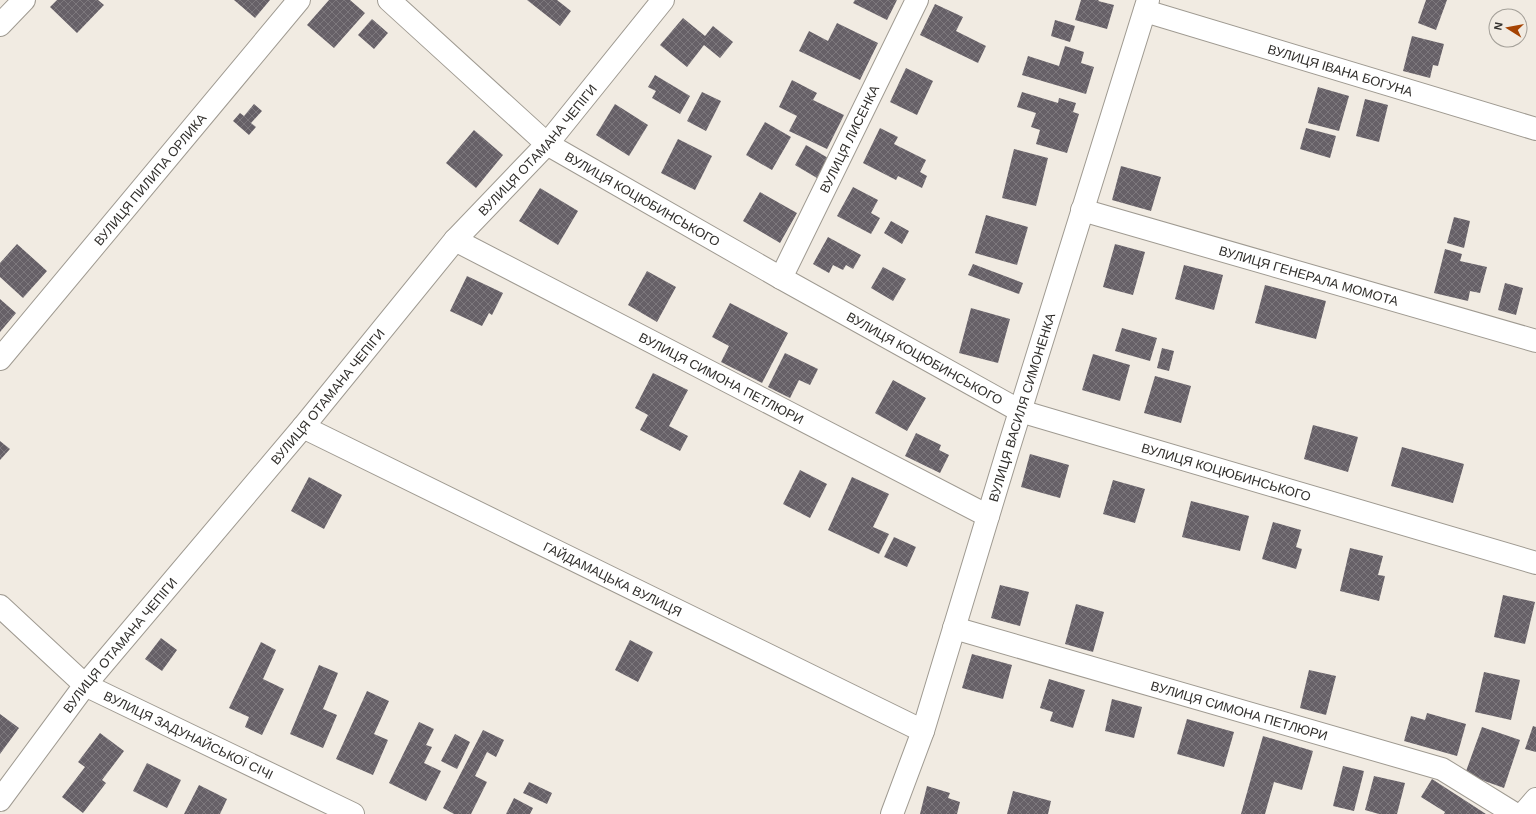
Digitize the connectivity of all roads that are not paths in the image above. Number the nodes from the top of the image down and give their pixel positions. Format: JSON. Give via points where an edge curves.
{"nodes":[{"id":1,"x":24,"y":0,"type":"edge"},
{"id":2,"x":299,"y":0,"type":"edge"},
{"id":3,"x":389,"y":0,"type":"edge"},
{"id":4,"x":663,"y":0,"type":"edge"},
{"id":5,"x":917,"y":0,"type":"edge"},
{"id":6,"x":1146,"y":5,"type":"edge"},
{"id":7,"x":0,"y":25,"type":"edge"},
{"id":8,"x":1536,"y":129,"type":"edge"},
{"id":9,"x":547,"y":144,"type":"junction"},
{"id":10,"x":1082,"y":210,"type":"junction"},
{"id":11,"x":455,"y":240,"type":"junction"},
{"id":12,"x":781,"y":278,"type":"junction"},
{"id":13,"x":1536,"y":341,"type":"edge"},
{"id":14,"x":0,"y":359,"type":"edge"},
{"id":15,"x":1020,"y":411,"type":"junction"},
{"id":16,"x":303,"y":427,"type":"junction"},
{"id":17,"x":988,"y":516,"type":"junction"},
{"id":18,"x":1536,"y":563,"type":"edge"},
{"id":19,"x":0,"y":606,"type":"edge"},
{"id":20,"x":954,"y":628,"type":"junction"},
{"id":21,"x":85,"y":685,"type":"junction"},
{"id":22,"x":923,"y":731,"type":"junction"},
{"id":23,"x":1536,"y":799,"type":"edge"},
{"id":24,"x":0,"y":800,"type":"edge"},
{"id":25,"x":331,"y":810,"type":"edge"},
{"id":26,"x":353,"y":814,"type":"edge"},
{"id":27,"x":892,"y":814,"type":"edge"},
{"id":28,"x":1515,"y":814,"type":"edge"},
{"id":29,"x":1523,"y":814,"type":"edge"}],
"edges":[{"from":1,"to":7,"type":"street"},
{"from":2,"to":14,"type":"street","name":"ВУЛИЦЯ ПИЛИПА ОРЛИКА"},
{"from":3,"to":9,"type":"street","name":"ВУЛИЦЯ КОЦЮБИНСЬКОГО"},
{"from":4,"to":9,"type":"street","name":"ВУЛИЦЯ ОТАМАНА ЧЕПІГИ"},
{"from":5,"to":12,"type":"street","name":"ВУЛИЦЯ ЛИСЕНКА"},
{"from":6,"to":8,"type":"street","name":"ВУЛИЦЯ ІВАНА БОГУНА"},
{"from":6,"to":10,"type":"street","name":"ВУЛИЦЯ ВАСИЛЯ СИМОНЕНКА"},
{"from":9,"to":11,"type":"street","name":"ВУЛИЦЯ ОТАМАНА ЧЕПІГИ"},
{"from":9,"to":12,"type":"street","name":"ВУЛИЦЯ КОЦЮБИНСЬКОГО"},
{"from":10,"to":13,"type":"street","name":"ВУЛИЦЯ ГЕНЕРАЛА МОМОТА"},
{"from":10,"to":15,"type":"street","name":"ВУЛИЦЯ ВАСИЛЯ СИМОНЕНКА"},
{"from":11,"to":16,"type":"street","name":"ВУЛИЦЯ ОТАМАНА ЧЕПІГИ"},
{"from":11,"to":17,"type":"street","name":"ВУЛИЦЯ СИМОНА ПЕТЛЮРИ"},
{"from":12,"to":15,"type":"street","name":"ВУЛИЦЯ КОЦЮБИНСЬКОГО"},
{"from":15,"to":17,"type":"street","name":"ВУЛИЦЯ ВАСИЛЯ СИМОНЕНКА"},
{"from":15,"to":18,"type":"street","name":"ВУЛИЦЯ КОЦЮБИНСЬКОГО"},
{"from":16,"to":21,"type":"street","name":"ВУЛИЦЯ ОТАМАНА ЧЕПІГИ"},
{"from":16,"to":22,"type":"street","name":"ГАЙДАМАЦЬКА ВУЛИЦЯ"},
{"from":17,"to":20,"type":"street","name":"ВУЛИЦЯ ВАСИЛЯ СИМОНЕНКА"},
{"from":19,"to":21,"type":"street","name":"ВУЛИЦЯ ЗАДУНАЙСЬКОЇ СІЧІ"},
{"from":20,"to":22,"type":"street","name":"ВУЛИЦЯ ВАСИЛЯ СИМОНЕНКА"},
{"from":20,"to":28,"type":"street","name":"ВУЛИЦЯ СИМОНА ПЕТЛЮРИ","via":[[1442,769]]},
{"from":21,"to":24,"type":"street","name":"ВУЛИЦЯ ОТАМАНА ЧЕПІГИ"},
{"from":21,"to":25,"type":"street","name":"ВУЛИЦЯ ЗАДУНАЙСЬКОЇ СІЧІ"},
{"from":22,"to":27,"type":"street","name":"ВУЛИЦЯ ВАСИЛЯ СИМОНЕНКА"},
{"from":23,"to":29,"type":"street"},
{"from":25,"to":26,"type":"street","name":"ВУЛИЦЯ ЗАДУНАЙСЬКОЇ СІЧІ"}]}
